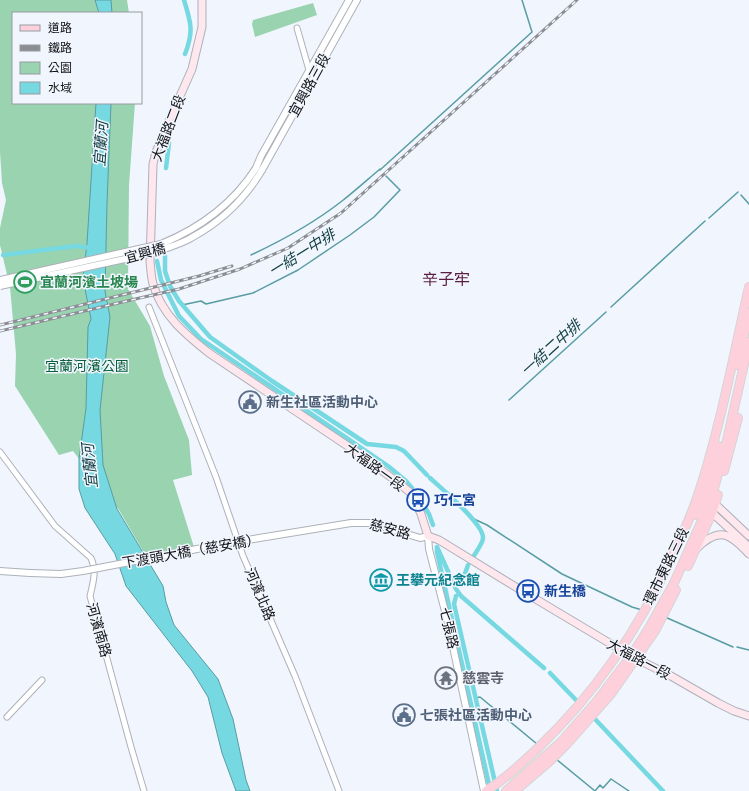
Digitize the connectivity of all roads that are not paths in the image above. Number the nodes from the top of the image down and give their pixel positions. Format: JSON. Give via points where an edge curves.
{"nodes":[{"id":1,"x":202,"y":0,"type":"edge"},
{"id":2,"x":349,"y":0,"type":"edge"},
{"id":3,"x":357,"y":0,"type":"edge"},
{"id":4,"x":297,"y":28,"type":"dead end"},
{"id":5,"x":309,"y":70,"type":"junction"},
{"id":6,"x":314,"y":76,"type":"junction"},
{"id":7,"x":259,"y":169,"type":"junction"},
{"id":8,"x":150,"y":258,"type":"joint"},
{"id":9,"x":0,"y":280,"type":"edge"},
{"id":10,"x":0,"y":286,"type":"edge"},
{"id":11,"x":749,"y":287,"type":"edge"},
{"id":12,"x":149,"y":307,"type":"dead end"},
{"id":13,"x":749,"y":313,"type":"edge"},
{"id":14,"x":749,"y":342,"type":"edge"},
{"id":15,"x":749,"y":367,"type":"edge"},
{"id":16,"x":0,"y":452,"type":"edge"},
{"id":17,"x":707,"y":503,"type":"junction"},
{"id":18,"x":352,"y":523,"type":"joint"},
{"id":19,"x":740,"y":527,"type":"junction"},
{"id":20,"x":749,"y":530,"type":"edge"},
{"id":21,"x":736,"y":534,"type":"junction"},
{"id":22,"x":726,"y":535,"type":"junction"},
{"id":23,"x":428,"y":536,"type":"junction"},
{"id":24,"x":749,"y":536,"type":"edge"},
{"id":25,"x":749,"y":547,"type":"edge"},
{"id":26,"x":696,"y":550,"type":"junction"},
{"id":27,"x":749,"y":554,"type":"edge"},
{"id":28,"x":691,"y":559,"type":"junction"},
{"id":29,"x":0,"y":571,"type":"edge"},
{"id":30,"x":676,"y":578,"type":"junction"},
{"id":31,"x":629,"y":654,"type":"junction"},
{"id":32,"x":42,"y":680,"type":"dead end"},
{"id":33,"x":749,"y":716,"type":"edge"},
{"id":34,"x":7,"y":717,"type":"dead end"},
{"id":35,"x":500,"y":788,"type":"edge"},
{"id":36,"x":144,"y":791,"type":"edge"},
{"id":37,"x":339,"y":791,"type":"edge"},
{"id":38,"x":485,"y":791,"type":"edge"},
{"id":39,"x":515,"y":791,"type":"edge"}],
"edges":[{"from":1,"to":8,"type":"main road","name":"大福路二段","via":[[202,27],[192,69],[168,121],[153,164]]},
{"from":2,"to":5,"type":"street","name":"宜興路三段"},
{"from":3,"to":6,"type":"street","name":"宜興路三段"},
{"from":4,"to":5,"type":"street"},
{"from":5,"to":6,"type":"street"},
{"from":5,"to":7,"type":"street","name":"宜興路三段","via":[[261,156]]},
{"from":6,"to":7,"type":"street","name":"宜興路三段"},
{"from":7,"to":9,"type":"street","name":"宜興橋","bridge":true,"via":[[216,213],[178,237],[161,244]]},
{"from":7,"to":10,"type":"street","name":"宜興橋","bridge":true,"via":[[246,194],[229,212],[181,242],[157,252]]},
{"from":8,"to":23,"type":"main road","name":"大福路一段","via":[[153,283],[173,322],[209,353],[364,457],[412,494],[422,514]]},
{"from":11,"to":17,"type":"main road","name":"環市東路三段","via":[[717,430]]},
{"from":12,"to":37,"type":"street","name":"河濱北路","via":[[216,477],[243,556],[295,676]]},
{"from":13,"to":17,"type":"main road","name":"環市東路三段"},
{"from":14,"to":17,"type":"main road","name":"環市東路三段","via":[[727,440]]},
{"from":15,"to":17,"type":"main road","name":"環市東路三段","via":[[732,446]]},
{"from":16,"to":36,"type":"street","name":"河濱南路","via":[[54,526],[91,558],[94,578],[90,596]]},
{"from":17,"to":19,"type":"main road"},
{"from":17,"to":21,"type":"main road"},
{"from":17,"to":26,"type":"main road","name":"環市東路三段"},
{"from":17,"to":30,"type":"main road","name":"環市東路三段"},
{"from":17,"to":31,"type":"main road","name":"環市東路三段","via":[[639,621]]},
{"from":18,"to":23,"type":"street","name":"慈安路","via":[[371,523],[420,538]]},
{"from":18,"to":29,"type":"street","name":"下渡頭大橋（慈安橋）","bridge":true,"via":[[83,571],[61,574]]},
{"from":19,"to":20,"type":"main road"},
{"from":19,"to":24,"type":"main road"},
{"from":21,"to":22,"type":"street"},
{"from":21,"to":25,"type":"main road"},
{"from":22,"to":26,"type":"main road","via":[[705,540]]},
{"from":22,"to":27,"type":"main road","via":[[736,540]]},
{"from":23,"to":31,"type":"main road","name":"大福路一段","via":[[439,540]]},
{"from":23,"to":38,"type":"street","name":"七張路"},
{"from":26,"to":28,"type":"main road","name":"環市東路三段"},
{"from":28,"to":30,"type":"main road"},
{"from":28,"to":31,"type":"main road","name":"環市東路三段","via":[[655,631]]},
{"from":30,"to":31,"type":"main road","name":"環市東路三段","via":[[649,628]]},
{"from":31,"to":33,"type":"main road","name":"大福路一段","via":[[734,711]]},
{"from":31,"to":35,"type":"main road","name":"環市東路三段","via":[[599,681],[575,710]]},
{"from":31,"to":35,"type":"main road","name":"環市東路三段","via":[[598,701],[566,736],[544,758]]},
{"from":31,"to":39,"type":"main road","name":"環市東路三段","via":[[606,700],[566,746]]},
{"from":32,"to":34,"type":"street"},
{"from":35,"to":38,"type":"main road","name":"環市東路三段"}]}
